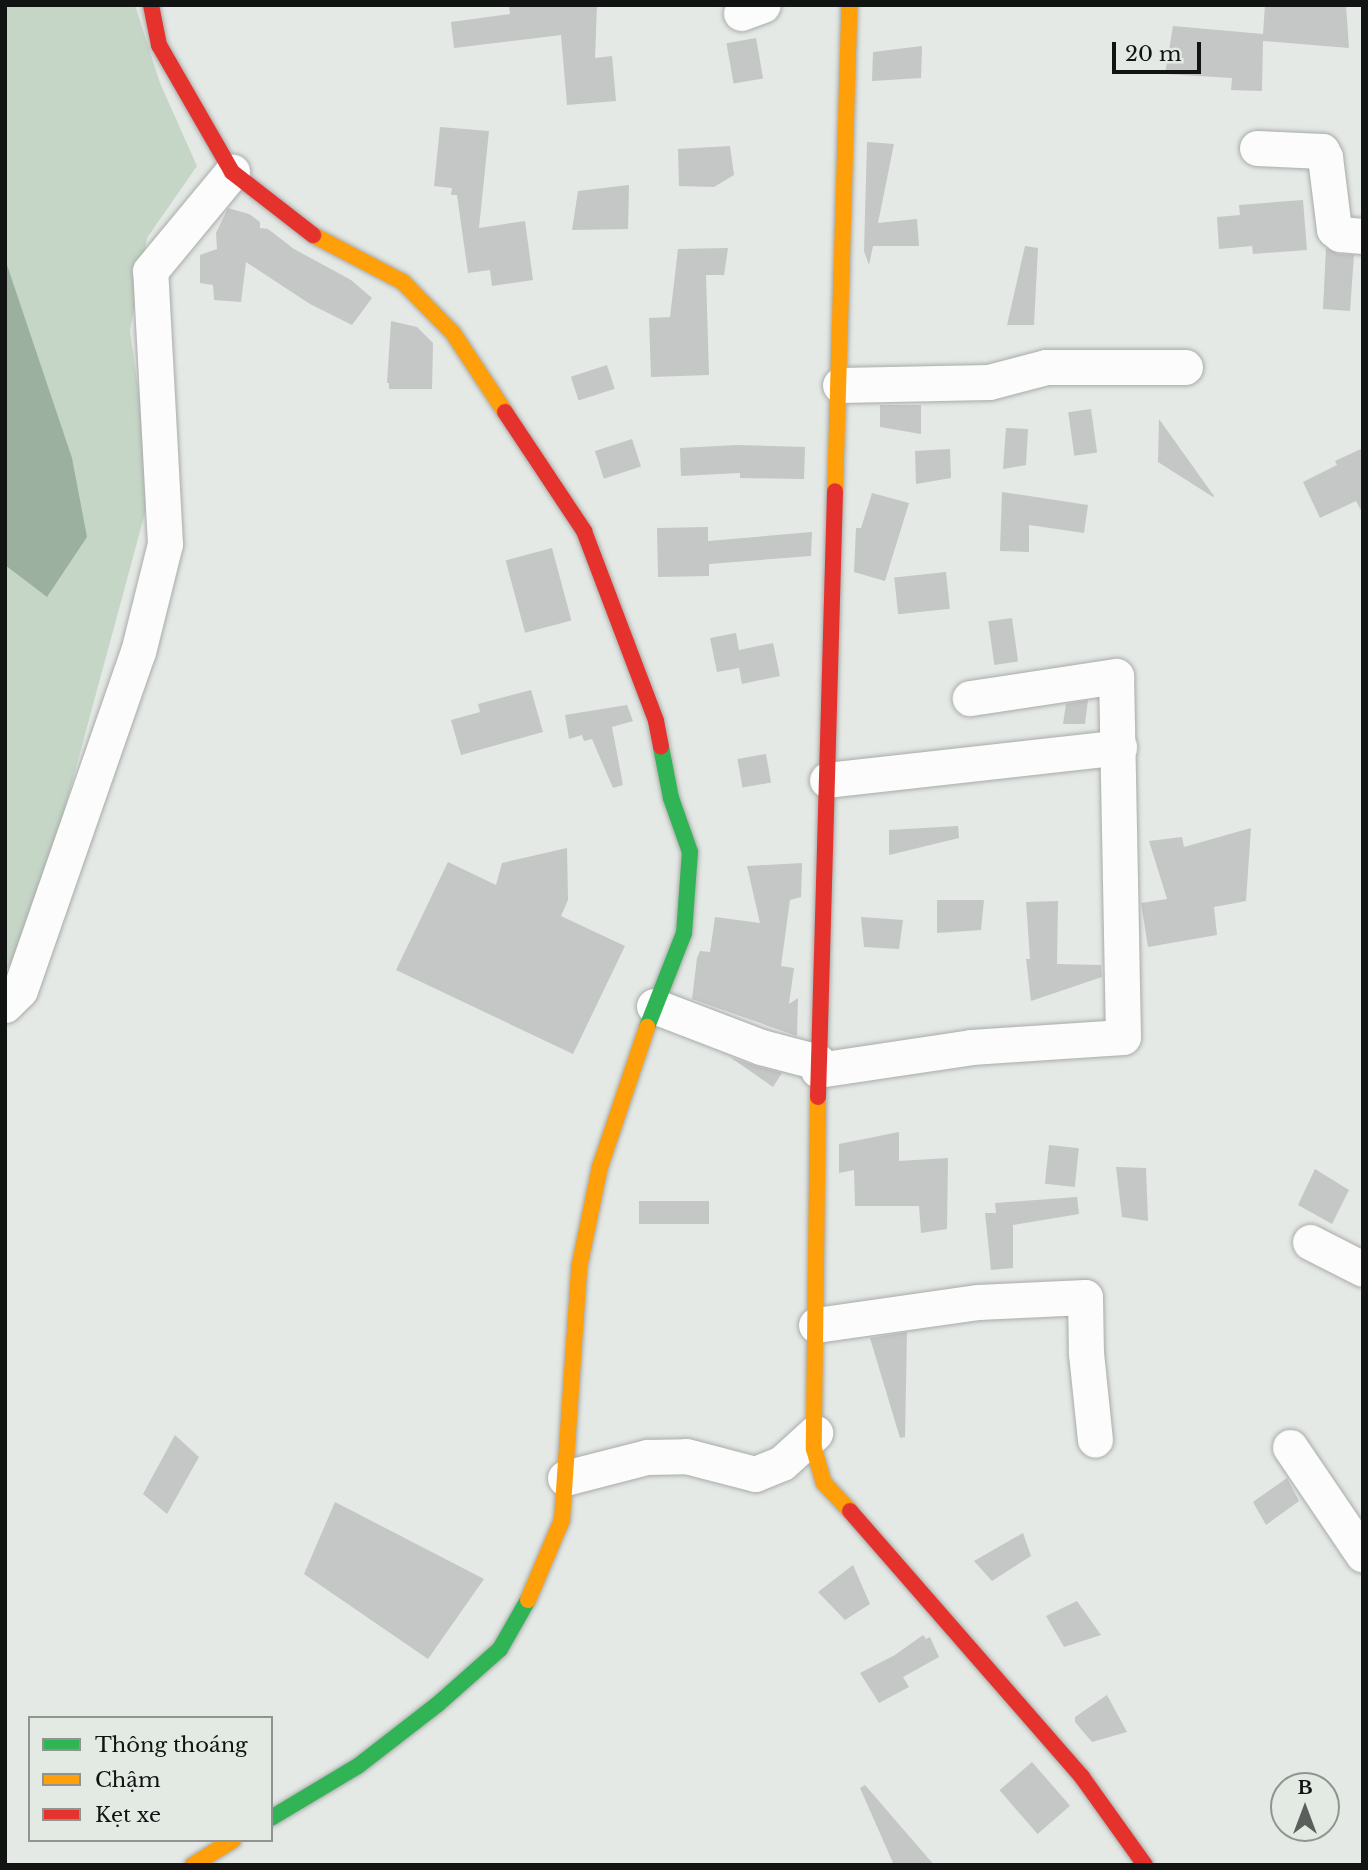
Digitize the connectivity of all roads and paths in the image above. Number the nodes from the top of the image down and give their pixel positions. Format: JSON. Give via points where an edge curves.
{"nodes":[{"id":1,"x":151,"y":5,"type":"edge"},
{"id":2,"x":849,"y":5,"type":"edge"},
{"id":3,"x":1257,"y":148,"type":"dead end"},
{"id":4,"x":232,"y":172,"type":"junction"},
{"id":5,"x":1363,"y":236,"type":"edge"},
{"id":6,"x":1185,"y":367,"type":"dead end"},
{"id":7,"x":840,"y":385,"type":"junction"},
{"id":8,"x":970,"y":698,"type":"dead end"},
{"id":9,"x":1119,"y":747,"type":"junction"},
{"id":10,"x":827,"y":780,"type":"junction"},
{"id":11,"x":5,"y":1005,"type":"edge"},
{"id":12,"x":653,"y":1006,"type":"junction"},
{"id":13,"x":818,"y":1066,"type":"junction"},
{"id":14,"x":1310,"y":1242,"type":"dead end"},
{"id":15,"x":1363,"y":1269,"type":"edge"},
{"id":16,"x":816,"y":1325,"type":"junction"},
{"id":17,"x":815,"y":1433,"type":"junction"},
{"id":18,"x":1095,"y":1440,"type":"dead end"},
{"id":19,"x":1290,"y":1447,"type":"dead end"},
{"id":20,"x":765,"y":1472,"type":"junction"},
{"id":21,"x":565,"y":1478,"type":"junction"},
{"id":22,"x":824,"y":1483,"type":"junction"},
{"id":23,"x":1360,"y":1543,"type":"edge"},
{"id":24,"x":273,"y":1817,"type":"edge"},
{"id":25,"x":230,"y":1842,"type":"edge"},
{"id":26,"x":193,"y":1865,"type":"edge"},
{"id":27,"x":1145,"y":1865,"type":"edge"}],
"edges":[{"from":1,"to":4,"type":"street","via":[[159,45]]},
{"from":2,"to":7,"type":"street"},
{"from":3,"to":5,"type":"street","via":[[1322,152],[1334,229]]},
{"from":4,"to":11,"type":"street","via":[[150,271],[165,544],[138,652],[20,990]]},
{"from":4,"to":12,"type":"street","via":[[304,230],[403,282],[453,333],[584,531],[656,721],[671,798],[691,852],[684,933]]},
{"from":6,"to":7,"type":"street","via":[[1046,367],[989,382]]},
{"from":7,"to":10,"type":"street"},
{"from":8,"to":9,"type":"street","via":[[1116,676]]},
{"from":9,"to":10,"type":"street"},
{"from":9,"to":13,"type":"street","via":[[1123,1037],[971,1047]]},
{"from":10,"to":13,"type":"street"},
{"from":12,"to":13,"type":"street"},
{"from":12,"to":21,"type":"street","via":[[600,1167],[579,1268]]},
{"from":13,"to":16,"type":"street"},
{"from":14,"to":15,"type":"street"},
{"from":16,"to":17,"type":"street"},
{"from":16,"to":18,"type":"street","via":[[978,1302],[1085,1297]]},
{"from":17,"to":20,"type":"street"},
{"from":17,"to":22,"type":"street","via":[[814,1449]]},
{"from":19,"to":23,"type":"street"},
{"from":20,"to":21,"type":"street","via":[[735,1471],[686,1456],[660,1456]]},
{"from":20,"to":22,"type":"street"},
{"from":21,"to":24,"type":"street","via":[[562,1520],[536,1587],[500,1649],[358,1766]]},
{"from":22,"to":27,"type":"street","via":[[1082,1777]]},
{"from":25,"to":26,"type":"street"}]}
